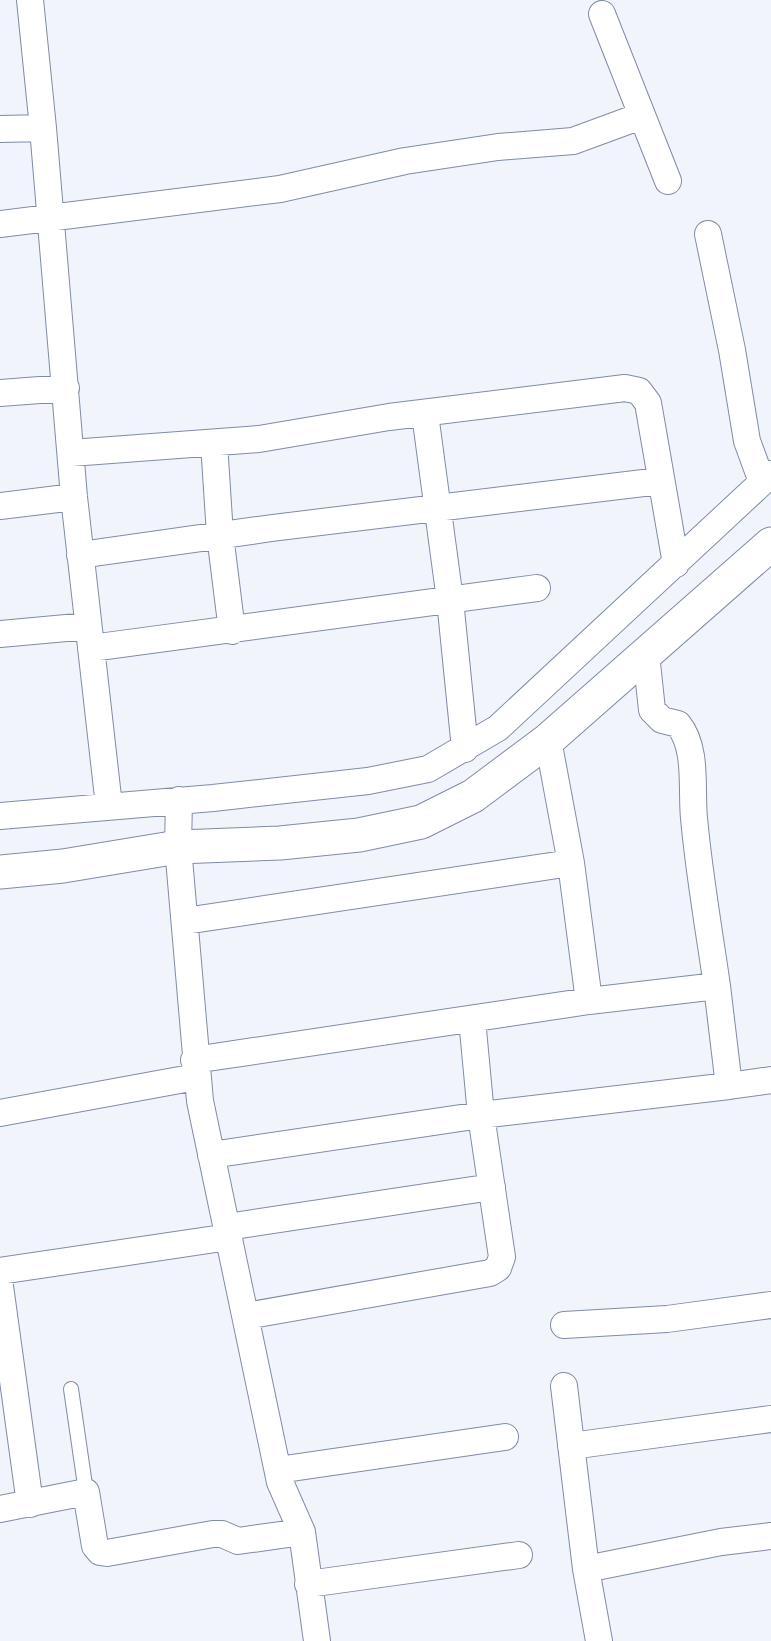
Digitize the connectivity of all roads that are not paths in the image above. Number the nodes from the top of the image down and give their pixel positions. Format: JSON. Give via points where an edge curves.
{"nodes":[{"id":1,"x":30,"y":0,"type":"edge"},
{"id":2,"x":602,"y":14,"type":"dead end"},
{"id":3,"x":641,"y":117,"type":"junction"},
{"id":4,"x":44,"y":128,"type":"junction"},
{"id":5,"x":0,"y":129,"type":"edge"},
{"id":6,"x":668,"y":181,"type":"dead end"},
{"id":7,"x":51,"y":218,"type":"junction"},
{"id":8,"x":0,"y":224,"type":"edge"},
{"id":9,"x":708,"y":234,"type":"dead end"},
{"id":10,"x":66,"y":388,"type":"junction"},
{"id":11,"x":0,"y":393,"type":"edge"},
{"id":12,"x":425,"y":414,"type":"junction"},
{"id":13,"x":214,"y":442,"type":"junction"},
{"id":14,"x":71,"y":453,"type":"junction"},
{"id":15,"x":767,"y":478,"type":"edge"},
{"id":16,"x":660,"y":481,"type":"junction"},
{"id":17,"x":74,"y":496,"type":"junction"},
{"id":18,"x":0,"y":506,"type":"edge"},
{"id":19,"x":438,"y":507,"type":"junction"},
{"id":20,"x":220,"y":535,"type":"junction"},
{"id":21,"x":771,"y":544,"type":"edge"},
{"id":22,"x":80,"y":555,"type":"junction"},
{"id":23,"x":676,"y":564,"type":"junction"},
{"id":24,"x":537,"y":588,"type":"dead end"},
{"id":25,"x":450,"y":600,"type":"junction"},
{"id":26,"x":232,"y":631,"type":"junction"},
{"id":27,"x":0,"y":634,"type":"edge"},
{"id":28,"x":90,"y":637,"type":"junction"},
{"id":29,"x":646,"y":654,"type":"junction"},
{"id":30,"x":548,"y":740,"type":"junction"},
{"id":31,"x":465,"y":749,"type":"junction"},
{"id":32,"x":109,"y":806,"type":"junction"},
{"id":33,"x":0,"y":816,"type":"edge"},
{"id":34,"x":178,"y":823,"type":"junction"},
{"id":35,"x":572,"y":864,"type":"junction"},
{"id":36,"x":0,"y":872,"type":"edge"},
{"id":37,"x":184,"y":921,"type":"junction"},
{"id":38,"x":717,"y":986,"type":"junction"},
{"id":39,"x":589,"y":1001,"type":"junction"},
{"id":40,"x":472,"y":1018,"type":"junction"},
{"id":41,"x":195,"y":1069,"type":"junction"},
{"id":42,"x":771,"y":1080,"type":"edge"},
{"id":43,"x":729,"y":1086,"type":"junction"},
{"id":44,"x":0,"y":1113,"type":"edge"},
{"id":45,"x":481,"y":1115,"type":"junction"},
{"id":46,"x":211,"y":1155,"type":"junction"},
{"id":47,"x":492,"y":1187,"type":"junction"},
{"id":48,"x":228,"y":1232,"type":"junction"},
{"id":49,"x":0,"y":1271,"type":"edge"},
{"id":50,"x":0,"y":1286,"type":"edge"},
{"id":51,"x":771,"y":1305,"type":"edge"},
{"id":52,"x":246,"y":1316,"type":"junction"},
{"id":53,"x":564,"y":1325,"type":"dead end"},
{"id":54,"x":564,"y":1386,"type":"dead end"},
{"id":55,"x":71,"y":1389,"type":"dead end"},
{"id":56,"x":771,"y":1419,"type":"edge"},
{"id":57,"x":505,"y":1437,"type":"dead end"},
{"id":58,"x":571,"y":1446,"type":"junction"},
{"id":59,"x":278,"y":1470,"type":"junction"},
{"id":60,"x":86,"y":1492,"type":"junction"},
{"id":61,"x":30,"y":1503,"type":"junction"},
{"id":62,"x":0,"y":1509,"type":"edge"},
{"id":63,"x":302,"y":1532,"type":"junction"},
{"id":64,"x":771,"y":1536,"type":"edge"},
{"id":65,"x":519,"y":1555,"type":"dead end"},
{"id":66,"x":586,"y":1569,"type":"junction"},
{"id":67,"x":308,"y":1584,"type":"junction"},
{"id":68,"x":317,"y":1641,"type":"edge"},
{"id":69,"x":600,"y":1641,"type":"edge"}],
"edges":[{"from":1,"to":4,"type":"street"},
{"from":2,"to":3,"type":"street"},
{"from":3,"to":6,"type":"street"},
{"from":3,"to":7,"type":"street","via":[[573,141],[498,147],[280,189]]},
{"from":4,"to":5,"type":"street"},
{"from":4,"to":7,"type":"street"},
{"from":7,"to":8,"type":"street"},
{"from":7,"to":10,"type":"street"},
{"from":9,"to":15,"type":"street","via":[[747,441]]},
{"from":10,"to":11,"type":"street"},
{"from":10,"to":14,"type":"street"},
{"from":12,"to":13,"type":"street"},
{"from":12,"to":16,"type":"street","via":[[625,387],[639,391],[648,404]]},
{"from":12,"to":19,"type":"street"},
{"from":13,"to":14,"type":"street"},
{"from":13,"to":20,"type":"street"},
{"from":14,"to":17,"type":"street"},
{"from":15,"to":23,"type":"street"},
{"from":16,"to":19,"type":"street"},
{"from":16,"to":23,"type":"street"},
{"from":17,"to":18,"type":"street"},
{"from":17,"to":22,"type":"street"},
{"from":19,"to":20,"type":"street"},
{"from":19,"to":25,"type":"street"},
{"from":20,"to":22,"type":"street"},
{"from":20,"to":26,"type":"street"},
{"from":21,"to":29,"type":"street"},
{"from":22,"to":28,"type":"street"},
{"from":23,"to":31,"type":"street","via":[[498,728]]},
{"from":24,"to":25,"type":"street"},
{"from":25,"to":26,"type":"street"},
{"from":25,"to":31,"type":"street"},
{"from":26,"to":28,"type":"street"},
{"from":27,"to":28,"type":"street"},
{"from":28,"to":32,"type":"street"},
{"from":29,"to":30,"type":"street"},
{"from":29,"to":38,"type":"street","via":[[652,710],[662,720],[678,724],[687,740]]},
{"from":30,"to":34,"type":"street","via":[[473,796],[421,822],[359,835],[280,843]]},
{"from":30,"to":35,"type":"street"},
{"from":31,"to":34,"type":"street","via":[[428,769]]},
{"from":32,"to":33,"type":"street"},
{"from":32,"to":34,"type":"street"},
{"from":34,"to":36,"type":"street","via":[[63,866]]},
{"from":34,"to":37,"type":"street"},
{"from":35,"to":37,"type":"street"},
{"from":35,"to":39,"type":"street"},
{"from":37,"to":41,"type":"street"},
{"from":38,"to":39,"type":"street"},
{"from":38,"to":43,"type":"street"},
{"from":39,"to":40,"type":"street"},
{"from":40,"to":41,"type":"street"},
{"from":40,"to":45,"type":"street"},
{"from":41,"to":44,"type":"street"},
{"from":41,"to":46,"type":"street"},
{"from":42,"to":43,"type":"street"},
{"from":43,"to":45,"type":"street"},
{"from":45,"to":46,"type":"street"},
{"from":45,"to":47,"type":"street"},
{"from":46,"to":48,"type":"street"},
{"from":47,"to":48,"type":"street"},
{"from":47,"to":52,"type":"street","via":[[502,1257],[498,1268],[490,1273]]},
{"from":48,"to":49,"type":"street"},
{"from":48,"to":52,"type":"street"},
{"from":50,"to":61,"type":"street"},
{"from":51,"to":53,"type":"street","via":[[667,1319]]},
{"from":52,"to":59,"type":"street"},
{"from":54,"to":58,"type":"street"},
{"from":55,"to":60,"type":"lane"},
{"from":56,"to":58,"type":"street"},
{"from":57,"to":59,"type":"street"},
{"from":58,"to":66,"type":"street"},
{"from":59,"to":63,"type":"street"},
{"from":60,"to":61,"type":"street"},
{"from":60,"to":63,"type":"street","via":[[95,1546],[100,1552],[213,1534],[238,1541]]},
{"from":61,"to":62,"type":"street"},
{"from":63,"to":67,"type":"street"},
{"from":64,"to":66,"type":"street"},
{"from":65,"to":67,"type":"street"},
{"from":66,"to":69,"type":"street"},
{"from":67,"to":68,"type":"street"}]}
